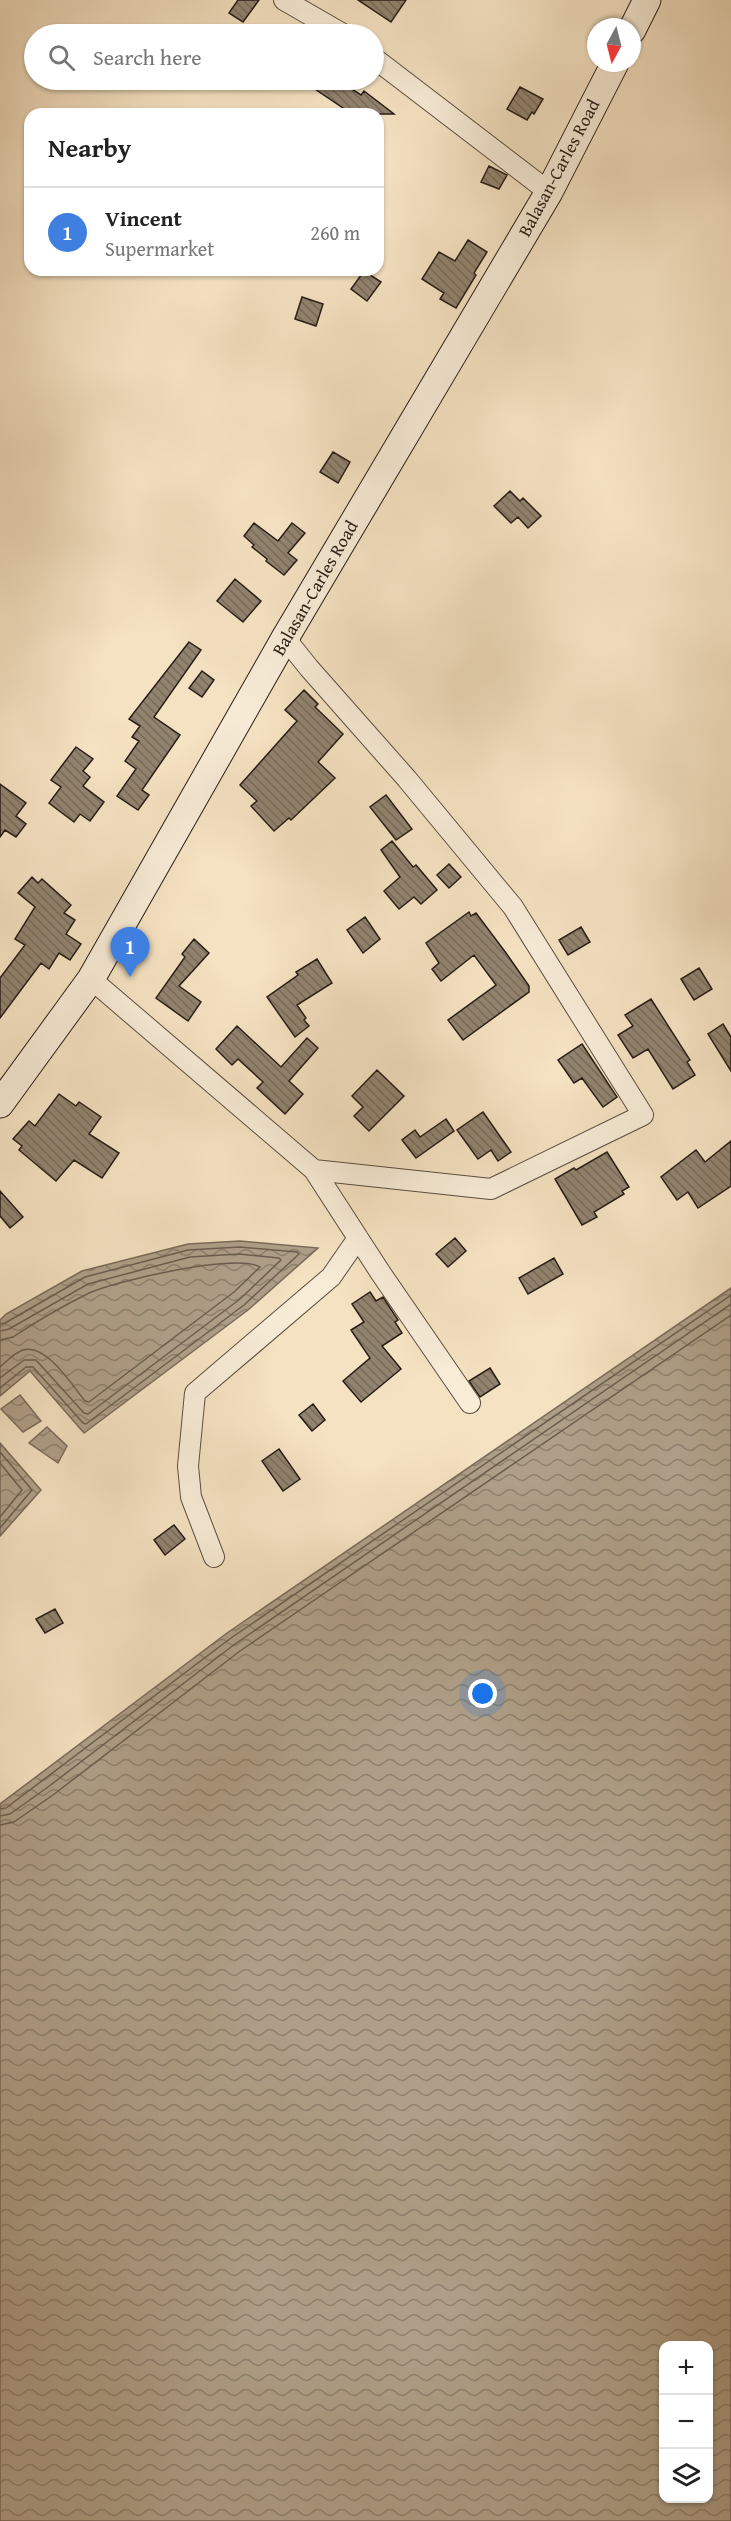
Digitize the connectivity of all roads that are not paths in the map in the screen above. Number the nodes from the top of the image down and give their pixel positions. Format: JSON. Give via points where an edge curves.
{"nodes":[{"id":1,"x":284,"y":0,"type":"edge"},
{"id":2,"x":647,"y":0,"type":"edge"},
{"id":3,"x":638,"y":18,"type":"edge"},
{"id":4,"x":326,"y":24,"type":"edge"},
{"id":5,"x":384,"y":66,"type":"edge"},
{"id":6,"x":610,"y":72,"type":"edge"},
{"id":7,"x":549,"y":192,"type":"junction"},
{"id":8,"x":285,"y":638,"type":"junction"},
{"id":9,"x":91,"y":979,"type":"junction"},
{"id":10,"x":0,"y":1104,"type":"edge"},
{"id":11,"x":314,"y":1170,"type":"junction"},
{"id":12,"x":358,"y":1238,"type":"junction"},
{"id":13,"x":470,"y":1403,"type":"dead end"},
{"id":14,"x":214,"y":1557,"type":"dead end"}],
"edges":[{"from":1,"to":4,"type":"street"},
{"from":2,"to":3,"type":"main road"},
{"from":5,"to":7,"type":"street"},
{"from":6,"to":7,"type":"main road","name":"Balasan-Carles Road"},
{"from":7,"to":8,"type":"main road","name":"Balasan-Carles Road"},
{"from":8,"to":9,"type":"main road","name":"Balasan-Carles Road"},
{"from":8,"to":11,"type":"street","via":[[513,907],[643,1115],[491,1190]]},
{"from":9,"to":10,"type":"main road","name":"Balasan-Carles Road"},
{"from":9,"to":11,"type":"street"},
{"from":11,"to":12,"type":"street"},
{"from":12,"to":13,"type":"street"},
{"from":12,"to":14,"type":"street","via":[[331,1277],[195,1393],[188,1466],[191,1497]]}]}
